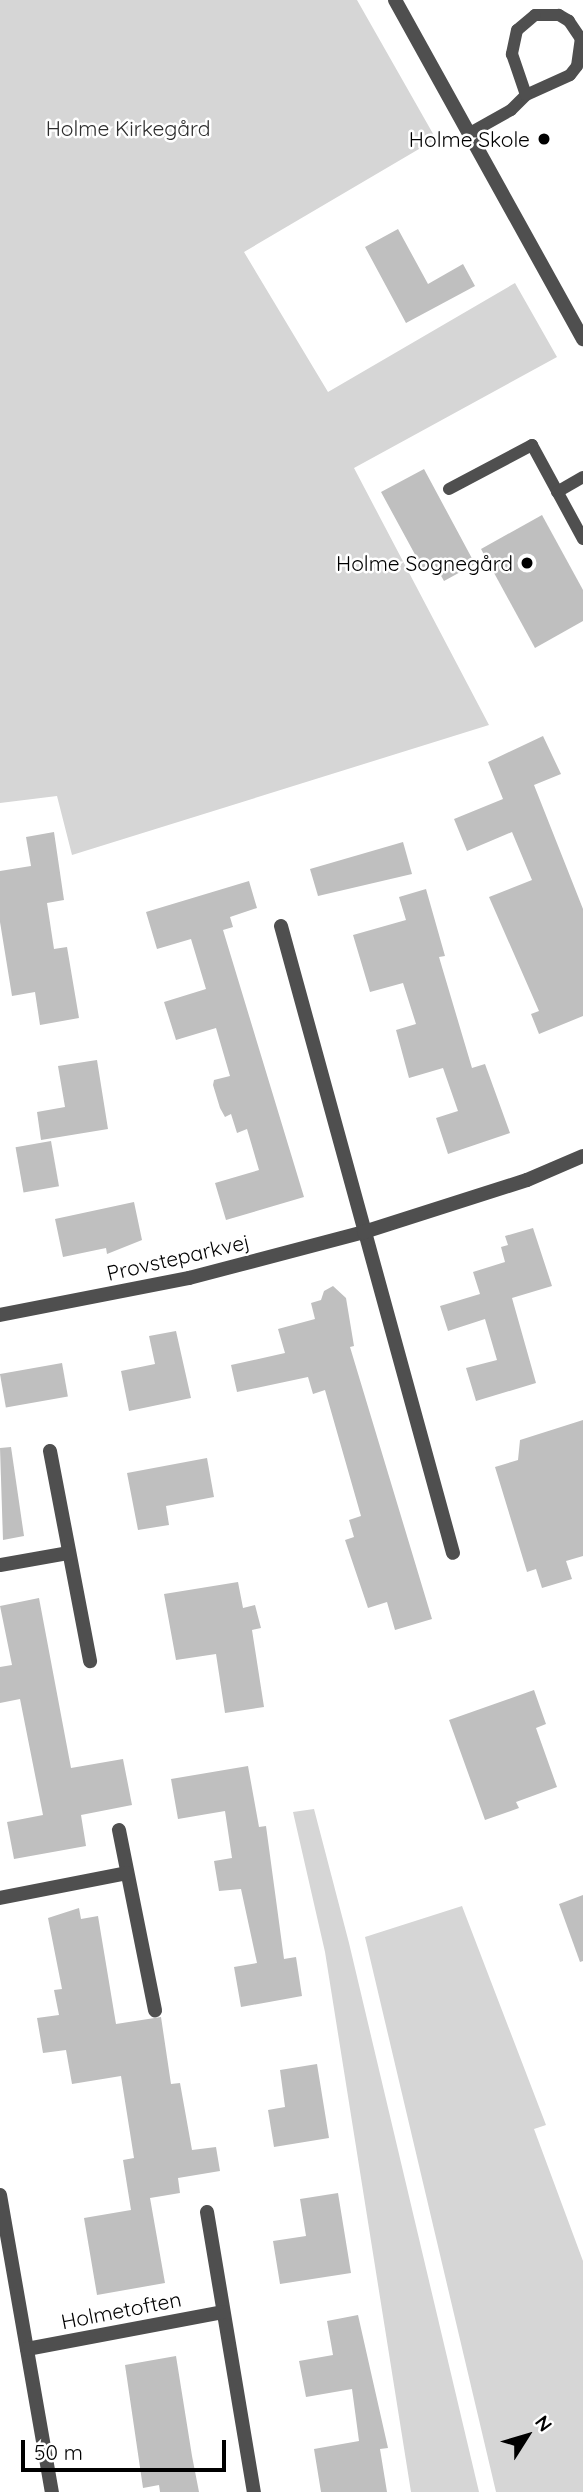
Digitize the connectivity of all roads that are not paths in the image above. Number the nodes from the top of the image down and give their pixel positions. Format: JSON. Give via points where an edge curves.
{"nodes":[{"id":1,"x":395,"y":0,"type":"edge"},
{"id":2,"x":526,"y":94,"type":"junction"},
{"id":3,"x":470,"y":133,"type":"junction"},
{"id":4,"x":583,"y":339,"type":"edge"},
{"id":5,"x":583,"y":477,"type":"edge"},
{"id":6,"x":449,"y":489,"type":"dead end"},
{"id":7,"x":557,"y":492,"type":"junction"},
{"id":8,"x":583,"y":539,"type":"edge"},
{"id":9,"x":281,"y":926,"type":"dead end"},
{"id":10,"x":583,"y":1156,"type":"edge"},
{"id":11,"x":364,"y":1232,"type":"junction"},
{"id":12,"x":0,"y":1315,"type":"edge"},
{"id":13,"x":50,"y":1451,"type":"dead end"},
{"id":14,"x":69,"y":1553,"type":"junction"},
{"id":15,"x":453,"y":1553,"type":"dead end"},
{"id":16,"x":0,"y":1565,"type":"edge"},
{"id":17,"x":90,"y":1661,"type":"dead end"},
{"id":18,"x":119,"y":1830,"type":"dead end"},
{"id":19,"x":127,"y":1873,"type":"junction"},
{"id":20,"x":0,"y":1898,"type":"edge"},
{"id":21,"x":155,"y":2010,"type":"dead end"},
{"id":22,"x":0,"y":2194,"type":"edge"},
{"id":23,"x":207,"y":2212,"type":"dead end"},
{"id":24,"x":223,"y":2312,"type":"junction"},
{"id":25,"x":27,"y":2349,"type":"junction"},
{"id":26,"x":51,"y":2492,"type":"edge"},
{"id":27,"x":254,"y":2492,"type":"edge"}],
"edges":[{"from":1,"to":3,"type":"street"},
{"from":2,"to":2,"type":"lane","via":[[559,81],[577,66],[582,54],[578,30],[559,15],[535,15],[517,30],[512,54]]},
{"from":2,"to":3,"type":"lane","via":[[511,110]]},
{"from":3,"to":4,"type":"street"},
{"from":5,"to":7,"type":"lane"},
{"from":6,"to":7,"type":"lane","via":[[532,445]]},
{"from":7,"to":8,"type":"lane"},
{"from":9,"to":11,"type":"street"},
{"from":10,"to":11,"type":"street","name":"Provsteparkvej","via":[[527,1180]]},
{"from":11,"to":12,"type":"street","name":"Provsteparkvej","via":[[189,1278]]},
{"from":11,"to":15,"type":"street"},
{"from":13,"to":14,"type":"street"},
{"from":14,"to":16,"type":"street"},
{"from":14,"to":17,"type":"street"},
{"from":18,"to":19,"type":"street"},
{"from":19,"to":20,"type":"street"},
{"from":19,"to":21,"type":"street"},
{"from":22,"to":25,"type":"street"},
{"from":23,"to":24,"type":"street"},
{"from":24,"to":25,"type":"street","name":"Holmetoften"},
{"from":24,"to":27,"type":"street"},
{"from":25,"to":26,"type":"street"}]}
